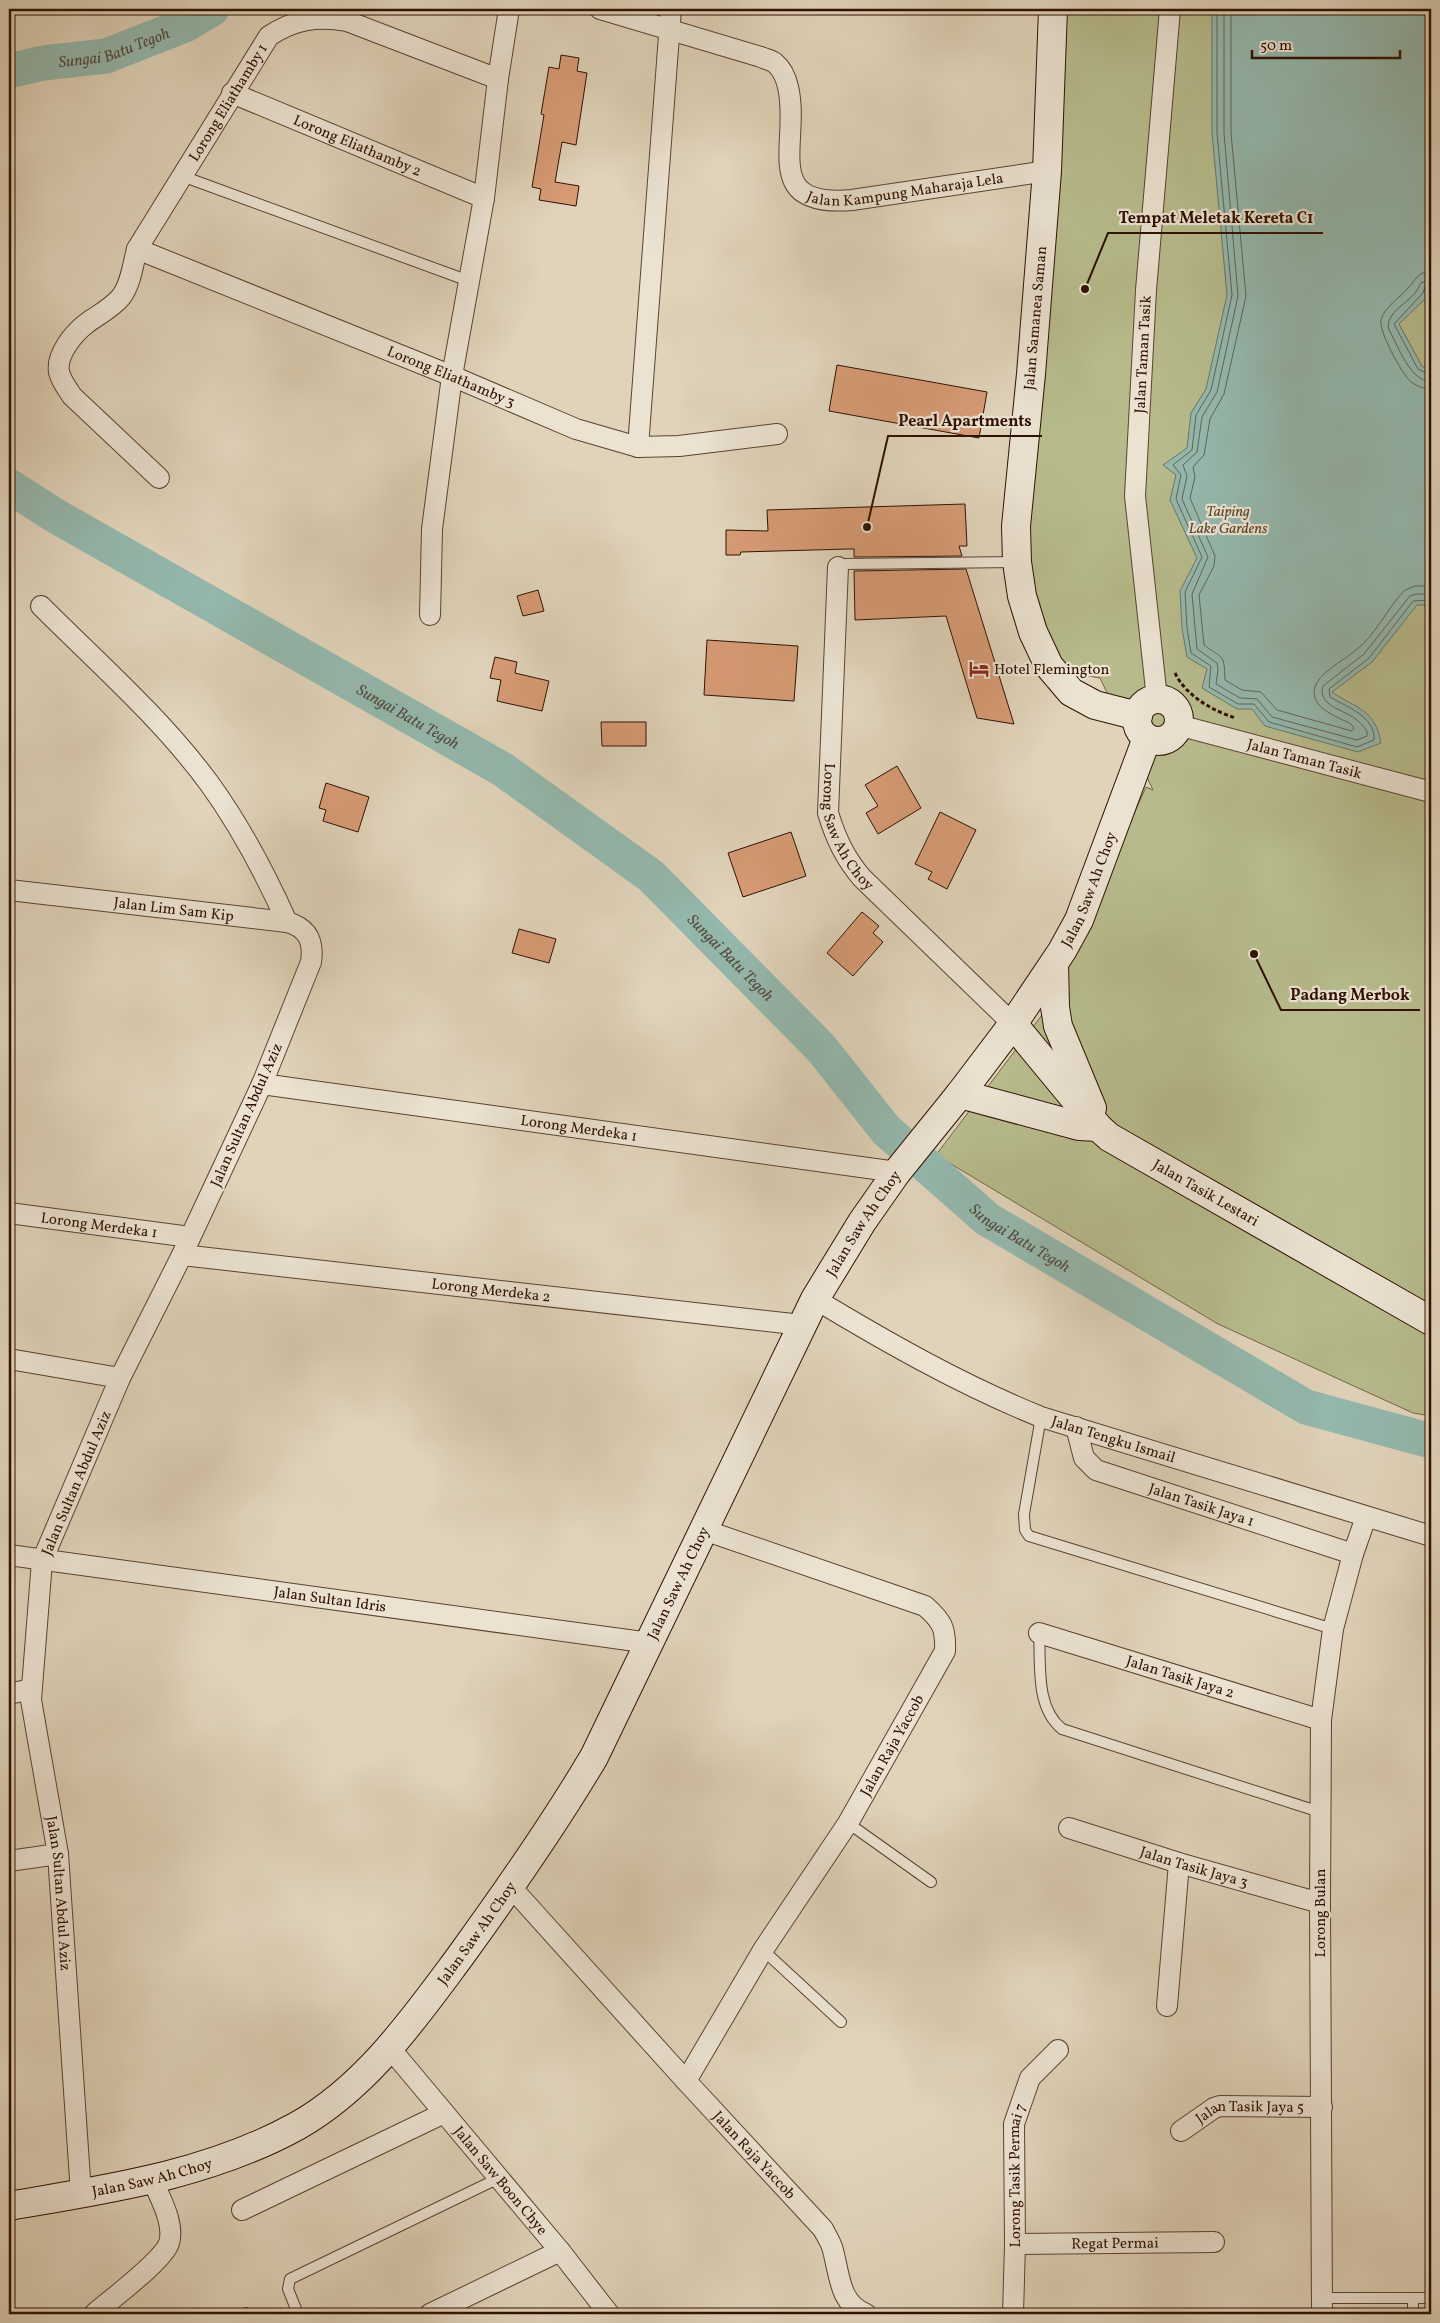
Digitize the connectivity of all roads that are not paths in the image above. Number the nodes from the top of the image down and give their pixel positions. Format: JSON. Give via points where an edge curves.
{"nodes":[{"id":1,"x":509,"y":9,"type":"edge"},
{"id":2,"x":600,"y":9,"type":"edge"},
{"id":3,"x":671,"y":9,"type":"edge"},
{"id":4,"x":1053,"y":9,"type":"edge"},
{"id":5,"x":1170,"y":9,"type":"edge"},
{"id":6,"x":670,"y":31,"type":"junction"},
{"id":7,"x":498,"y":79,"type":"junction"},
{"id":8,"x":232,"y":94,"type":"junction"},
{"id":9,"x":1047,"y":170,"type":"junction"},
{"id":10,"x":182,"y":176,"type":"junction"},
{"id":11,"x":484,"y":198,"type":"junction"},
{"id":12,"x":137,"y":249,"type":"junction"},
{"id":13,"x":469,"y":281,"type":"junction"},
{"id":14,"x":452,"y":376,"type":"junction"},
{"id":15,"x":777,"y":434,"type":"dead end"},
{"id":16,"x":638,"y":447,"type":"junction"},
{"id":17,"x":158,"y":478,"type":"dead end"},
{"id":18,"x":1016,"y":562,"type":"junction"},
{"id":19,"x":838,"y":567,"type":"joint"},
{"id":20,"x":41,"y":606,"type":"dead end"},
{"id":21,"x":430,"y":615,"type":"dead end"},
{"id":22,"x":1147,"y":718,"type":"junction"},
{"id":23,"x":1178,"y":725,"type":"joint"},
{"id":24,"x":1431,"y":792,"type":"edge"},
{"id":25,"x":9,"y":890,"type":"edge"},
{"id":26,"x":287,"y":922,"type":"junction"},
{"id":27,"x":311,"y":962,"type":"joint"},
{"id":28,"x":1054,"y":964,"type":"junction"},
{"id":29,"x":1014,"y":1024,"type":"junction"},
{"id":30,"x":262,"y":1084,"type":"junction"},
{"id":31,"x":960,"y":1094,"type":"junction"},
{"id":32,"x":1098,"y":1127,"type":"junction"},
{"id":33,"x":901,"y":1167,"type":"junction"},
{"id":34,"x":9,"y":1213,"type":"edge"},
{"id":35,"x":186,"y":1246,"type":"junction"},
{"id":36,"x":815,"y":1299,"type":"junction"},
{"id":37,"x":1431,"y":1320,"type":"edge"},
{"id":38,"x":802,"y":1325,"type":"junction"},
{"id":39,"x":9,"y":1360,"type":"edge"},
{"id":40,"x":120,"y":1378,"type":"junction"},
{"id":41,"x":1041,"y":1417,"type":"junction"},
{"id":42,"x":1076,"y":1427,"type":"junction"},
{"id":43,"x":1366,"y":1517,"type":"junction"},
{"id":44,"x":704,"y":1530,"type":"junction"},
{"id":45,"x":1431,"y":1536,"type":"edge"},
{"id":46,"x":1353,"y":1554,"type":"junction"},
{"id":47,"x":9,"y":1555,"type":"edge"},
{"id":48,"x":42,"y":1561,"type":"junction"},
{"id":49,"x":1333,"y":1629,"type":"junction"},
{"id":50,"x":1039,"y":1633,"type":"joint"},
{"id":51,"x":650,"y":1642,"type":"junction"},
{"id":52,"x":31,"y":1689,"type":"junction"},
{"id":53,"x":9,"y":1694,"type":"edge"},
{"id":54,"x":1321,"y":1720,"type":"junction"},
{"id":55,"x":1320,"y":1812,"type":"junction"},
{"id":56,"x":848,"y":1823,"type":"junction"},
{"id":57,"x":1069,"y":1828,"type":"dead end"},
{"id":58,"x":58,"y":1854,"type":"junction"},
{"id":59,"x":9,"y":1861,"type":"edge"},
{"id":60,"x":1179,"y":1863,"type":"junction"},
{"id":61,"x":931,"y":1882,"type":"dead end"},
{"id":62,"x":511,"y":1887,"type":"junction"},
{"id":63,"x":1320,"y":1903,"type":"junction"},
{"id":64,"x":763,"y":1950,"type":"junction"},
{"id":65,"x":1167,"y":2006,"type":"dead end"},
{"id":66,"x":841,"y":2022,"type":"dead end"},
{"id":67,"x":389,"y":2047,"type":"junction"},
{"id":68,"x":1058,"y":2050,"type":"dead end"},
{"id":69,"x":686,"y":2081,"type":"junction"},
{"id":70,"x":1322,"y":2107,"type":"junction"},
{"id":71,"x":444,"y":2113,"type":"junction"},
{"id":72,"x":1181,"y":2131,"type":"dead end"},
{"id":73,"x":499,"y":2178,"type":"junction"},
{"id":74,"x":153,"y":2181,"type":"junction"},
{"id":75,"x":81,"y":2194,"type":"junction"},
{"id":76,"x":9,"y":2206,"type":"edge"},
{"id":77,"x":242,"y":2210,"type":"dead end"},
{"id":78,"x":1214,"y":2242,"type":"dead end"},
{"id":79,"x":1015,"y":2244,"type":"junction"},
{"id":80,"x":560,"y":2251,"type":"junction"},
{"id":81,"x":1413,"y":2298,"type":"junction"},
{"id":82,"x":1431,"y":2298,"type":"edge"},
{"id":83,"x":1322,"y":2306,"type":"edge"},
{"id":84,"x":94,"y":2314,"type":"edge"},
{"id":85,"x":298,"y":2314,"type":"edge"},
{"id":86,"x":430,"y":2314,"type":"edge"},
{"id":87,"x":609,"y":2314,"type":"edge"},
{"id":88,"x":866,"y":2314,"type":"edge"},
{"id":89,"x":1013,"y":2314,"type":"edge"},
{"id":90,"x":1413,"y":2314,"type":"edge"}],
"edges":[{"from":1,"to":7,"type":"street"},
{"from":2,"to":6,"type":"street","name":"Jalan Kampung Maharaja Lela"},
{"from":3,"to":6,"type":"street"},
{"from":4,"to":9,"type":"street","name":"Jalan Samanea Saman"},
{"from":5,"to":22,"type":"street","name":"Jalan Taman Tasik","via":[[1146,290],[1135,496]]},
{"from":6,"to":9,"type":"street","name":"Jalan Kampung Maharaja Lela","via":[[776,63],[786,77],[791,100],[789,171],[794,185],[818,200],[852,200]]},
{"from":6,"to":16,"type":"street"},
{"from":7,"to":8,"type":"street","name":"Lorong Eliathamby 1","via":[[347,20],[319,18],[284,26],[270,36]]},
{"from":7,"to":11,"type":"street"},
{"from":8,"to":10,"type":"street","name":"Lorong Eliathamby 1"},
{"from":8,"to":11,"type":"street","name":"Lorong Eliathamby 2"},
{"from":9,"to":18,"type":"street","name":"Jalan Samanea Saman","via":[[1016,526]]},
{"from":10,"to":12,"type":"street","name":"Lorong Eliathamby 1"},
{"from":10,"to":13,"type":"lane"},
{"from":11,"to":13,"type":"street"},
{"from":12,"to":14,"type":"street","name":"Lorong Eliathamby 3"},
{"from":12,"to":17,"type":"street","name":"Lorong Eliathamby 1","via":[[121,296],[71,340],[60,358],[59,371],[72,396]]},
{"from":13,"to":14,"type":"street"},
{"from":14,"to":16,"type":"street","name":"Lorong Eliathamby 3","via":[[576,429]]},
{"from":14,"to":21,"type":"street","via":[[432,529]]},
{"from":15,"to":16,"type":"street","name":"Lorong Eliathamby 3","via":[[679,446]]},
{"from":18,"to":19,"type":"lane","via":[[845,564]]},
{"from":18,"to":22,"type":"street","name":"Jalan Samanea Saman","via":[[1033,632],[1050,666],[1071,692],[1095,705]]},
{"from":19,"to":29,"type":"street","name":"Lorong Saw Ah Choy","via":[[828,813],[836,840],[862,878]]},
{"from":20,"to":26,"type":"street","via":[[161,726],[209,783],[259,861]]},
{"from":22,"to":23,"type":"street","name":"Jalan Samanea Saman","via":[[1160,741],[1172,736]]},
{"from":22,"to":28,"type":"street","name":"Jalan Saw Ah Choy","via":[[1079,920]]},
{"from":23,"to":24,"type":"street","name":"Jalan Taman Tasik"},
{"from":25,"to":26,"type":"street","name":"Jalan Lim Sam Kip"},
{"from":26,"to":27,"type":"street","name":"Jalan Lim Sam Kip","via":[[298,925],[309,934],[313,948]]},
{"from":27,"to":30,"type":"street","name":"Jalan Sultan Abdul Aziz"},
{"from":28,"to":29,"type":"street","name":"Jalan Saw Ah Choy"},
{"from":28,"to":32,"type":"street","via":[[1058,1026],[1081,1077]]},
{"from":29,"to":31,"type":"street","name":"Jalan Saw Ah Choy"},
{"from":29,"to":32,"type":"street","name":"Jalan Tasik Lestari"},
{"from":30,"to":33,"type":"street","name":"Lorong Merdeka 1"},
{"from":30,"to":35,"type":"street","name":"Jalan Sultan Abdul Aziz"},
{"from":31,"to":32,"type":"street","via":[[1079,1126]]},
{"from":31,"to":33,"type":"street","name":"Jalan Saw Ah Choy"},
{"from":32,"to":37,"type":"street","name":"Jalan Tasik Lestari","via":[[1123,1146]]},
{"from":33,"to":36,"type":"street","name":"Jalan Saw Ah Choy","via":[[862,1222]]},
{"from":34,"to":35,"type":"street","name":"Lorong Merdeka 1"},
{"from":35,"to":38,"type":"street","name":"Lorong Merdeka 2"},
{"from":35,"to":40,"type":"street","name":"Jalan Sultan Abdul Aziz"},
{"from":36,"to":38,"type":"street","name":"Jalan Saw Ah Choy"},
{"from":36,"to":41,"type":"street","name":"Jalan Tengku Ismail","via":[[886,1342],[979,1390]]},
{"from":38,"to":44,"type":"street","name":"Jalan Saw Ah Choy"},
{"from":39,"to":40,"type":"street"},
{"from":40,"to":48,"type":"street","name":"Jalan Sultan Abdul Aziz"},
{"from":41,"to":42,"type":"street","name":"Jalan Tengku Ismail"},
{"from":41,"to":49,"type":"lane","via":[[1024,1514],[1030,1536]]},
{"from":42,"to":43,"type":"street","name":"Jalan Tengku Ismail"},
{"from":42,"to":46,"type":"street","name":"Jalan Tasik Jaya 1","via":[[1084,1458],[1096,1470]]},
{"from":43,"to":45,"type":"street","name":"Jalan Tengku Ismail"},
{"from":43,"to":46,"type":"street","name":"Lorong Bulan"},
{"from":44,"to":51,"type":"street","name":"Jalan Saw Ah Choy"},
{"from":44,"to":56,"type":"street","name":"Jalan Raja Yaccob","via":[[925,1606],[937,1616],[946,1632],[945,1651]]},
{"from":46,"to":49,"type":"street","name":"Lorong Bulan"},
{"from":47,"to":48,"type":"street","name":"Jalan Sultan Idris"},
{"from":48,"to":51,"type":"street","name":"Jalan Sultan Idris"},
{"from":48,"to":52,"type":"street","name":"Jalan Sultan Abdul Aziz"},
{"from":49,"to":54,"type":"street","name":"Lorong Bulan"},
{"from":50,"to":54,"type":"street","name":"Jalan Tasik Jaya 2"},
{"from":50,"to":55,"type":"lane","via":[[1044,1700],[1050,1717],[1062,1729]]},
{"from":51,"to":62,"type":"street","name":"Jalan Saw Ah Choy","via":[[594,1757]]},
{"from":52,"to":53,"type":"street"},
{"from":52,"to":58,"type":"street","name":"Jalan Sultan Abdul Aziz","via":[[30,1700]]},
{"from":54,"to":55,"type":"street","name":"Lorong Bulan"},
{"from":55,"to":63,"type":"street","name":"Lorong Bulan"},
{"from":56,"to":61,"type":"lane"},
{"from":56,"to":64,"type":"street","name":"Jalan Raja Yaccob"},
{"from":57,"to":60,"type":"street","name":"Jalan Tasik Jaya 3"},
{"from":58,"to":59,"type":"street"},
{"from":58,"to":75,"type":"street","name":"Jalan Sultan Abdul Aziz"},
{"from":60,"to":63,"type":"street","name":"Jalan Tasik Jaya 3"},
{"from":60,"to":65,"type":"street"},
{"from":62,"to":67,"type":"street","name":"Jalan Saw Ah Choy"},
{"from":62,"to":69,"type":"street","name":"Jalan Raja Yaccob"},
{"from":63,"to":70,"type":"street","name":"Lorong Bulan"},
{"from":64,"to":66,"type":"lane"},
{"from":64,"to":69,"type":"street","name":"Jalan Raja Yaccob"},
{"from":67,"to":71,"type":"street","name":"Jalan Saw Boon Chye"},
{"from":67,"to":74,"type":"street","name":"Jalan Saw Ah Choy","via":[[358,2081],[298,2126],[197,2168]]},
{"from":68,"to":79,"type":"street","name":"Lorong Tasik Permai 7","via":[[1030,2078],[1014,2124]]},
{"from":69,"to":88,"type":"street","name":"Jalan Raja Yaccob","via":[[823,2229],[832,2244],[847,2300]]},
{"from":70,"to":72,"type":"street","name":"Jalan Tasik Jaya 5","via":[[1220,2106]]},
{"from":70,"to":83,"type":"street","name":"Lorong Bulan"},
{"from":71,"to":73,"type":"street","name":"Jalan Saw Boon Chye"},
{"from":71,"to":77,"type":"street"},
{"from":73,"to":80,"type":"street","name":"Jalan Saw Boon Chye"},
{"from":73,"to":85,"type":"lane","via":[[290,2279],[288,2290]]},
{"from":74,"to":75,"type":"street","name":"Jalan Saw Ah Choy"},
{"from":74,"to":84,"type":"street","via":[[169,2223],[169,2243],[156,2260]]},
{"from":75,"to":76,"type":"street","name":"Jalan Saw Ah Choy"},
{"from":78,"to":79,"type":"street","name":"Regat Permai"},
{"from":79,"to":89,"type":"street","name":"Lorong Tasik Permai 7"},
{"from":80,"to":86,"type":"street"},
{"from":80,"to":87,"type":"street","name":"Jalan Saw Boon Chye"},
{"from":81,"to":82,"type":"lane"},
{"from":81,"to":83,"type":"lane"},
{"from":81,"to":90,"type":"lane"}]}
